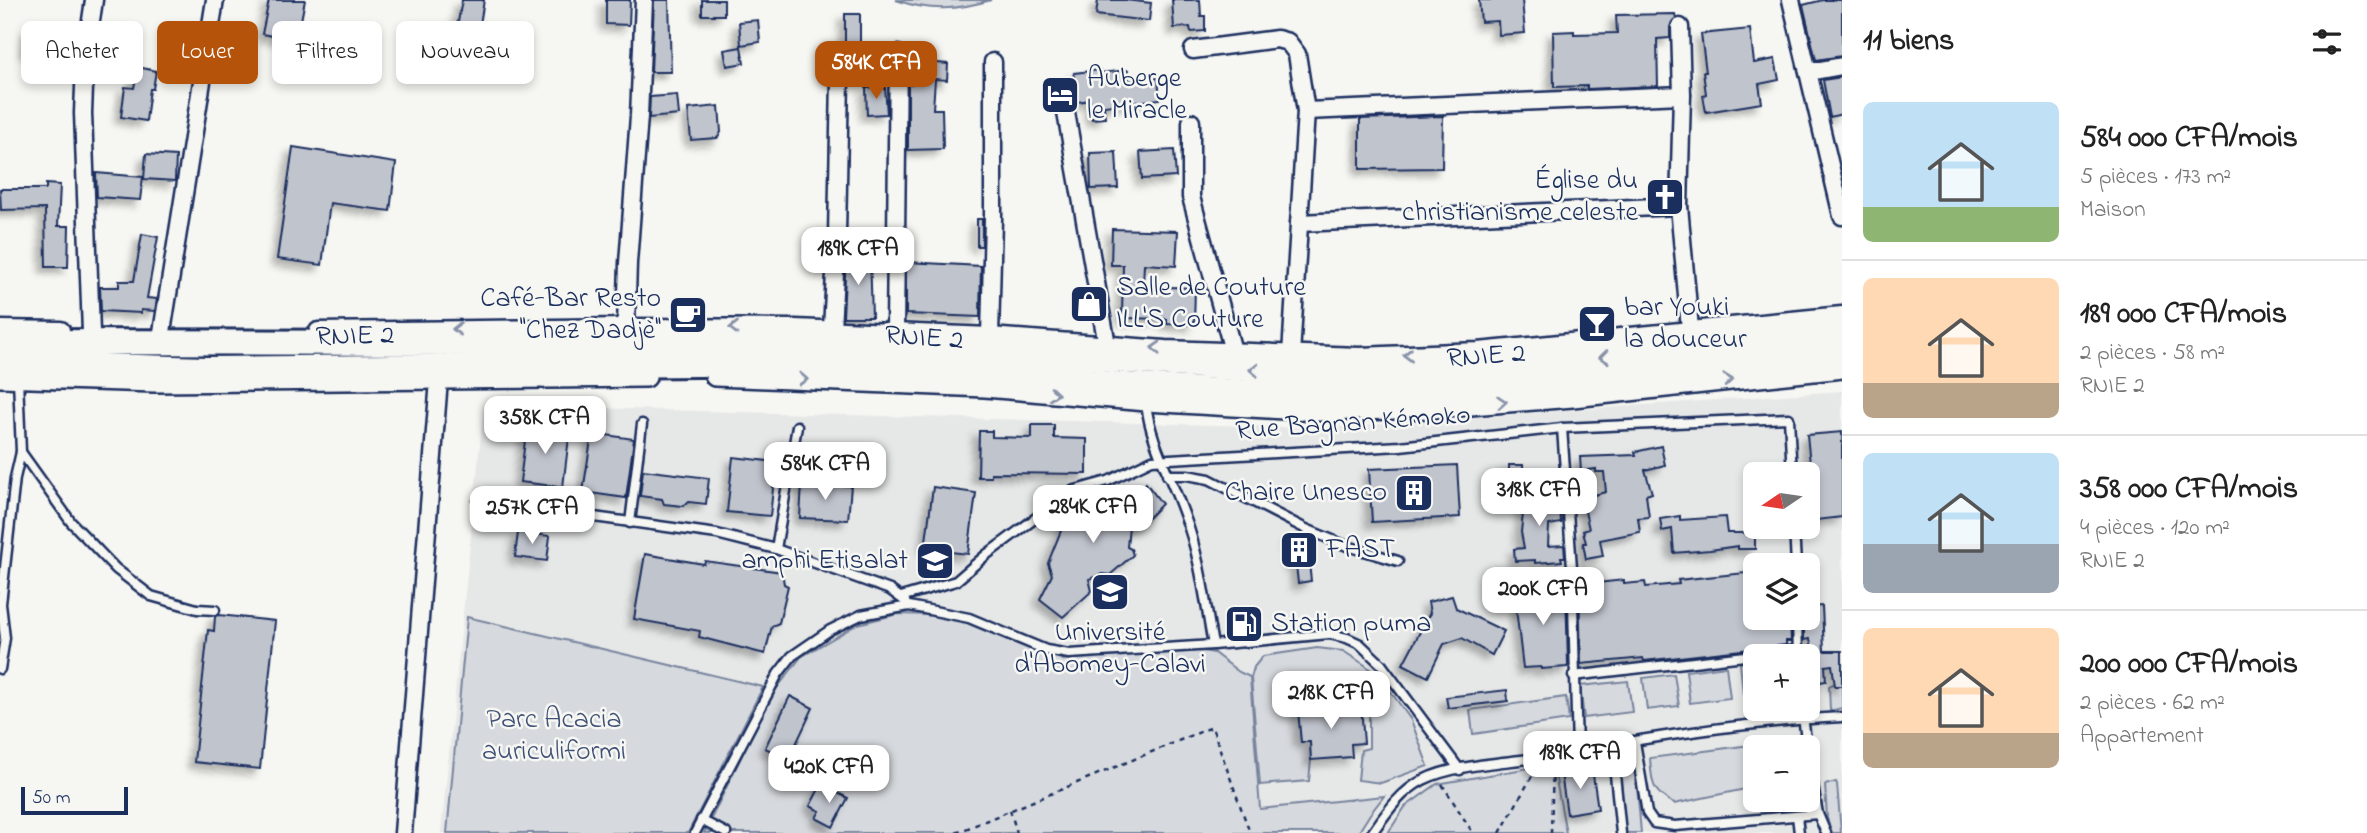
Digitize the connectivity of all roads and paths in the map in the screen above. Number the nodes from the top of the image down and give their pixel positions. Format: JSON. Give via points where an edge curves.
{"nodes":[{"id":1,"x":94,"y":0,"type":"edge"},
{"id":2,"x":215,"y":0,"type":"edge"},
{"id":3,"x":644,"y":0,"type":"edge"},
{"id":4,"x":1791,"y":0,"type":"edge"},
{"id":5,"x":1680,"y":27,"type":"dead end"},
{"id":6,"x":1193,"y":50,"type":"dead end"},
{"id":7,"x":898,"y":54,"type":"dead end"},
{"id":8,"x":993,"y":62,"type":"dead end"},
{"id":9,"x":1842,"y":66,"type":"edge"},
{"id":10,"x":1809,"y":72,"type":"junction"},
{"id":11,"x":840,"y":78,"type":"dead end"},
{"id":12,"x":1062,"y":90,"type":"dead end"},
{"id":13,"x":1682,"y":95,"type":"junction"},
{"id":14,"x":1306,"y":111,"type":"junction"},
{"id":15,"x":1191,"y":122,"type":"dead end"},
{"id":16,"x":1835,"y":160,"type":"edge"},
{"id":17,"x":1679,"y":206,"type":"junction"},
{"id":18,"x":1842,"y":216,"type":"edge"},
{"id":19,"x":1299,"y":223,"type":"junction"},
{"id":20,"x":1842,"y":314,"type":"edge"},
{"id":21,"x":626,"y":327,"type":"junction"},
{"id":22,"x":0,"y":329,"type":"edge"},
{"id":23,"x":832,"y":329,"type":"junction"},
{"id":24,"x":1690,"y":329,"type":"junction"},
{"id":25,"x":895,"y":331,"type":"junction"},
{"id":26,"x":91,"y":332,"type":"junction"},
{"id":27,"x":162,"y":332,"type":"junction"},
{"id":28,"x":1842,"y":332,"type":"edge"},
{"id":29,"x":990,"y":336,"type":"junction"},
{"id":30,"x":0,"y":342,"type":"edge"},
{"id":31,"x":1107,"y":345,"type":"junction"},
{"id":32,"x":1842,"y":350,"type":"edge"},
{"id":33,"x":1233,"y":351,"type":"junction"},
{"id":34,"x":1291,"y":355,"type":"junction"},
{"id":35,"x":1842,"y":368,"type":"edge"},
{"id":36,"x":6,"y":373,"type":"edge"},
{"id":37,"x":439,"y":380,"type":"junction"},
{"id":38,"x":1146,"y":384,"type":"junction"},
{"id":39,"x":642,"y":424,"type":"dead end"},
{"id":40,"x":797,"y":426,"type":"dead end"},
{"id":41,"x":1562,"y":428,"type":"junction"},
{"id":42,"x":21,"y":452,"type":"junction"},
{"id":43,"x":1162,"y":460,"type":"junction"},
{"id":44,"x":1791,"y":462,"type":"edge"},
{"id":45,"x":1167,"y":475,"type":"junction"},
{"id":46,"x":478,"y":501,"type":"dead end"},
{"id":47,"x":630,"y":523,"type":"junction"},
{"id":48,"x":776,"y":549,"type":"junction"},
{"id":49,"x":1398,"y":561,"type":"dead end"},
{"id":50,"x":901,"y":597,"type":"junction"},
{"id":51,"x":909,"y":606,"type":"junction"},
{"id":52,"x":215,"y":610,"type":"dead end"},
{"id":53,"x":1213,"y":645,"type":"junction"},
{"id":54,"x":1743,"y":659,"type":"edge"},
{"id":55,"x":0,"y":669,"type":"edge"},
{"id":56,"x":1573,"y":676,"type":"junction"},
{"id":57,"x":1842,"y":717,"type":"edge"},
{"id":58,"x":1820,"y":718,"type":"edge"},
{"id":59,"x":1788,"y":721,"type":"edge"},
{"id":60,"x":1635,"y":742,"type":"junction"},
{"id":61,"x":1612,"y":745,"type":"junction"},
{"id":62,"x":1577,"y":750,"type":"junction"},
{"id":63,"x":1553,"y":755,"type":"junction"},
{"id":64,"x":1543,"y":757,"type":"junction"},
{"id":65,"x":1460,"y":770,"type":"junction"},
{"id":66,"x":1436,"y":775,"type":"junction"},
{"id":67,"x":1010,"y":810,"type":"junction"},
{"id":68,"x":1818,"y":814,"type":"joint"},
{"id":69,"x":1797,"y":816,"type":"junction"},
{"id":70,"x":701,"y":820,"type":"junction"},
{"id":71,"x":1502,"y":829,"type":"junction"},
{"id":72,"x":1675,"y":830,"type":"edge"},
{"id":73,"x":402,"y":833,"type":"edge"},
{"id":74,"x":695,"y":833,"type":"edge"},
{"id":75,"x":726,"y":833,"type":"edge"},
{"id":76,"x":956,"y":833,"type":"edge"},
{"id":77,"x":1017,"y":833,"type":"edge"},
{"id":78,"x":1250,"y":833,"type":"edge"},
{"id":79,"x":1372,"y":833,"type":"edge"},
{"id":80,"x":1473,"y":833,"type":"edge"},
{"id":81,"x":1500,"y":833,"type":"edge"},
{"id":82,"x":1505,"y":833,"type":"edge"},
{"id":83,"x":1551,"y":833,"type":"edge"},
{"id":84,"x":1621,"y":833,"type":"edge"},
{"id":85,"x":1799,"y":833,"type":"edge"},
{"id":86,"x":1826,"y":833,"type":"edge"}],
"edges":[{"from":1,"to":26,"type":"street","via":[[83,113]]},
{"from":2,"to":27,"type":"street"},
{"from":3,"to":21,"type":"street"},
{"from":4,"to":10,"type":"street"},
{"from":5,"to":13,"type":"street"},
{"from":6,"to":14,"type":"street","via":[[1288,41],[1297,54]]},
{"from":7,"to":25,"type":"street"},
{"from":8,"to":29,"type":"street"},
{"from":9,"to":10,"type":"street"},
{"from":10,"to":16,"type":"street"},
{"from":11,"to":23,"type":"street"},
{"from":12,"to":31,"type":"street"},
{"from":13,"to":14,"type":"street"},
{"from":13,"to":17,"type":"street"},
{"from":14,"to":19,"type":"street"},
{"from":15,"to":33,"type":"street","via":[[1191,197]]},
{"from":16,"to":18,"type":"street"},
{"from":17,"to":19,"type":"street"},
{"from":17,"to":24,"type":"street"},
{"from":19,"to":34,"type":"street"},
{"from":20,"to":24,"type":"street"},
{"from":23,"to":21,"type":"street","one_way":true},
{"from":21,"to":27,"type":"street","one_way":true},
{"from":22,"to":26,"type":"street"},
{"from":23,"to":25,"type":"street"},
{"from":24,"to":34,"type":"street","one_way":true,"via":[[1478,351]]},
{"from":25,"to":29,"type":"street"},
{"from":26,"to":27,"type":"street"},
{"from":28,"to":38,"type":"highway","name":"RNIE 2","number":"RNIE 2","one_way":true,"via":[[1567,361],[1293,372]]},
{"from":29,"to":31,"type":"street"},
{"from":30,"to":38,"type":"highway","name":"RNIE 2","number":"RNIE 2","via":[[867,344],[996,351]]},
{"from":33,"to":31,"type":"street","one_way":true},
{"from":32,"to":38,"type":"highway","name":"RNIE 2","number":"RNIE 2","via":[[1569,381],[1430,390],[1286,394]]},
{"from":33,"to":34,"type":"street"},
{"from":38,"to":35,"type":"street","one_way":true,"via":[[1318,411],[1585,396]]},
{"from":36,"to":37,"type":"street","via":[[154,382]]},
{"from":36,"to":38,"type":"highway","name":"RNIE 2","number":"RNIE 2","via":[[800,363]]},
{"from":36,"to":42,"type":"lane"},
{"from":37,"to":38,"type":"street","one_way":true,"via":[[731,376],[985,387]]},
{"from":37,"to":73,"type":"street"},
{"from":38,"to":43,"type":"lane","via":[[1148,422]]},
{"from":39,"to":47,"type":"lane"},
{"from":40,"to":48,"type":"lane"},
{"from":41,"to":43,"type":"lane","name":"Rue Bagnan Kémoko","via":[[1400,446]]},
{"from":41,"to":44,"type":"lane","name":"Rue Bagnan Kémoko","via":[[1789,418]]},
{"from":41,"to":56,"type":"lane","via":[[1572,568]]},
{"from":42,"to":52,"type":"lane","via":[[71,522],[116,569],[151,596]]},
{"from":42,"to":55,"type":"lane","via":[[1,604],[5,638]]},
{"from":43,"to":45,"type":"lane"},
{"from":43,"to":50,"type":"lane","name":"Rue Bagnan Kémoko","via":[[1072,491],[956,581]]},
{"from":45,"to":49,"type":"lane","via":[[1209,479],[1306,529]]},
{"from":45,"to":53,"type":"lane","via":[[1194,547]]},
{"from":46,"to":47,"type":"lane"},
{"from":47,"to":48,"type":"lane","via":[[717,534]]},
{"from":48,"to":50,"type":"lane"},
{"from":50,"to":51,"type":"lane"},
{"from":51,"to":53,"type":"lane","via":[[969,618],[1046,650],[1069,654]]},
{"from":51,"to":70,"type":"lane","via":[[861,615],[792,656],[763,699]]},
{"from":53,"to":65,"type":"lane","via":[[1329,634],[1347,638],[1381,664]]},
{"from":54,"to":56,"type":"lane"},
{"from":56,"to":62,"type":"lane"},
{"from":57,"to":58,"type":"lane"},
{"from":59,"to":60,"type":"lane"},
{"from":60,"to":61,"type":"lane"},
{"from":60,"to":72,"type":"lane","via":[[1650,819]]},
{"from":61,"to":62,"type":"lane"},
{"from":61,"to":84,"type":"lane"},
{"from":62,"to":63,"type":"lane"},
{"from":63,"to":64,"type":"lane"},
{"from":63,"to":83,"type":"path"},
{"from":64,"to":65,"type":"lane"},
{"from":64,"to":71,"type":"path"},
{"from":65,"to":66,"type":"lane"},
{"from":66,"to":79,"type":"lane","via":[[1405,792]]},
{"from":66,"to":80,"type":"path"},
{"from":67,"to":76,"type":"path"},
{"from":67,"to":77,"type":"path"},
{"from":67,"to":78,"type":"path","via":[[1212,727]]},
{"from":68,"to":69,"type":"lane"},
{"from":68,"to":86,"type":"lane"},
{"from":69,"to":72,"type":"lane"},
{"from":69,"to":85,"type":"lane"},
{"from":70,"to":74,"type":"lane"},
{"from":70,"to":75,"type":"lane"},
{"from":71,"to":81,"type":"path"},
{"from":71,"to":82,"type":"path"}]}
